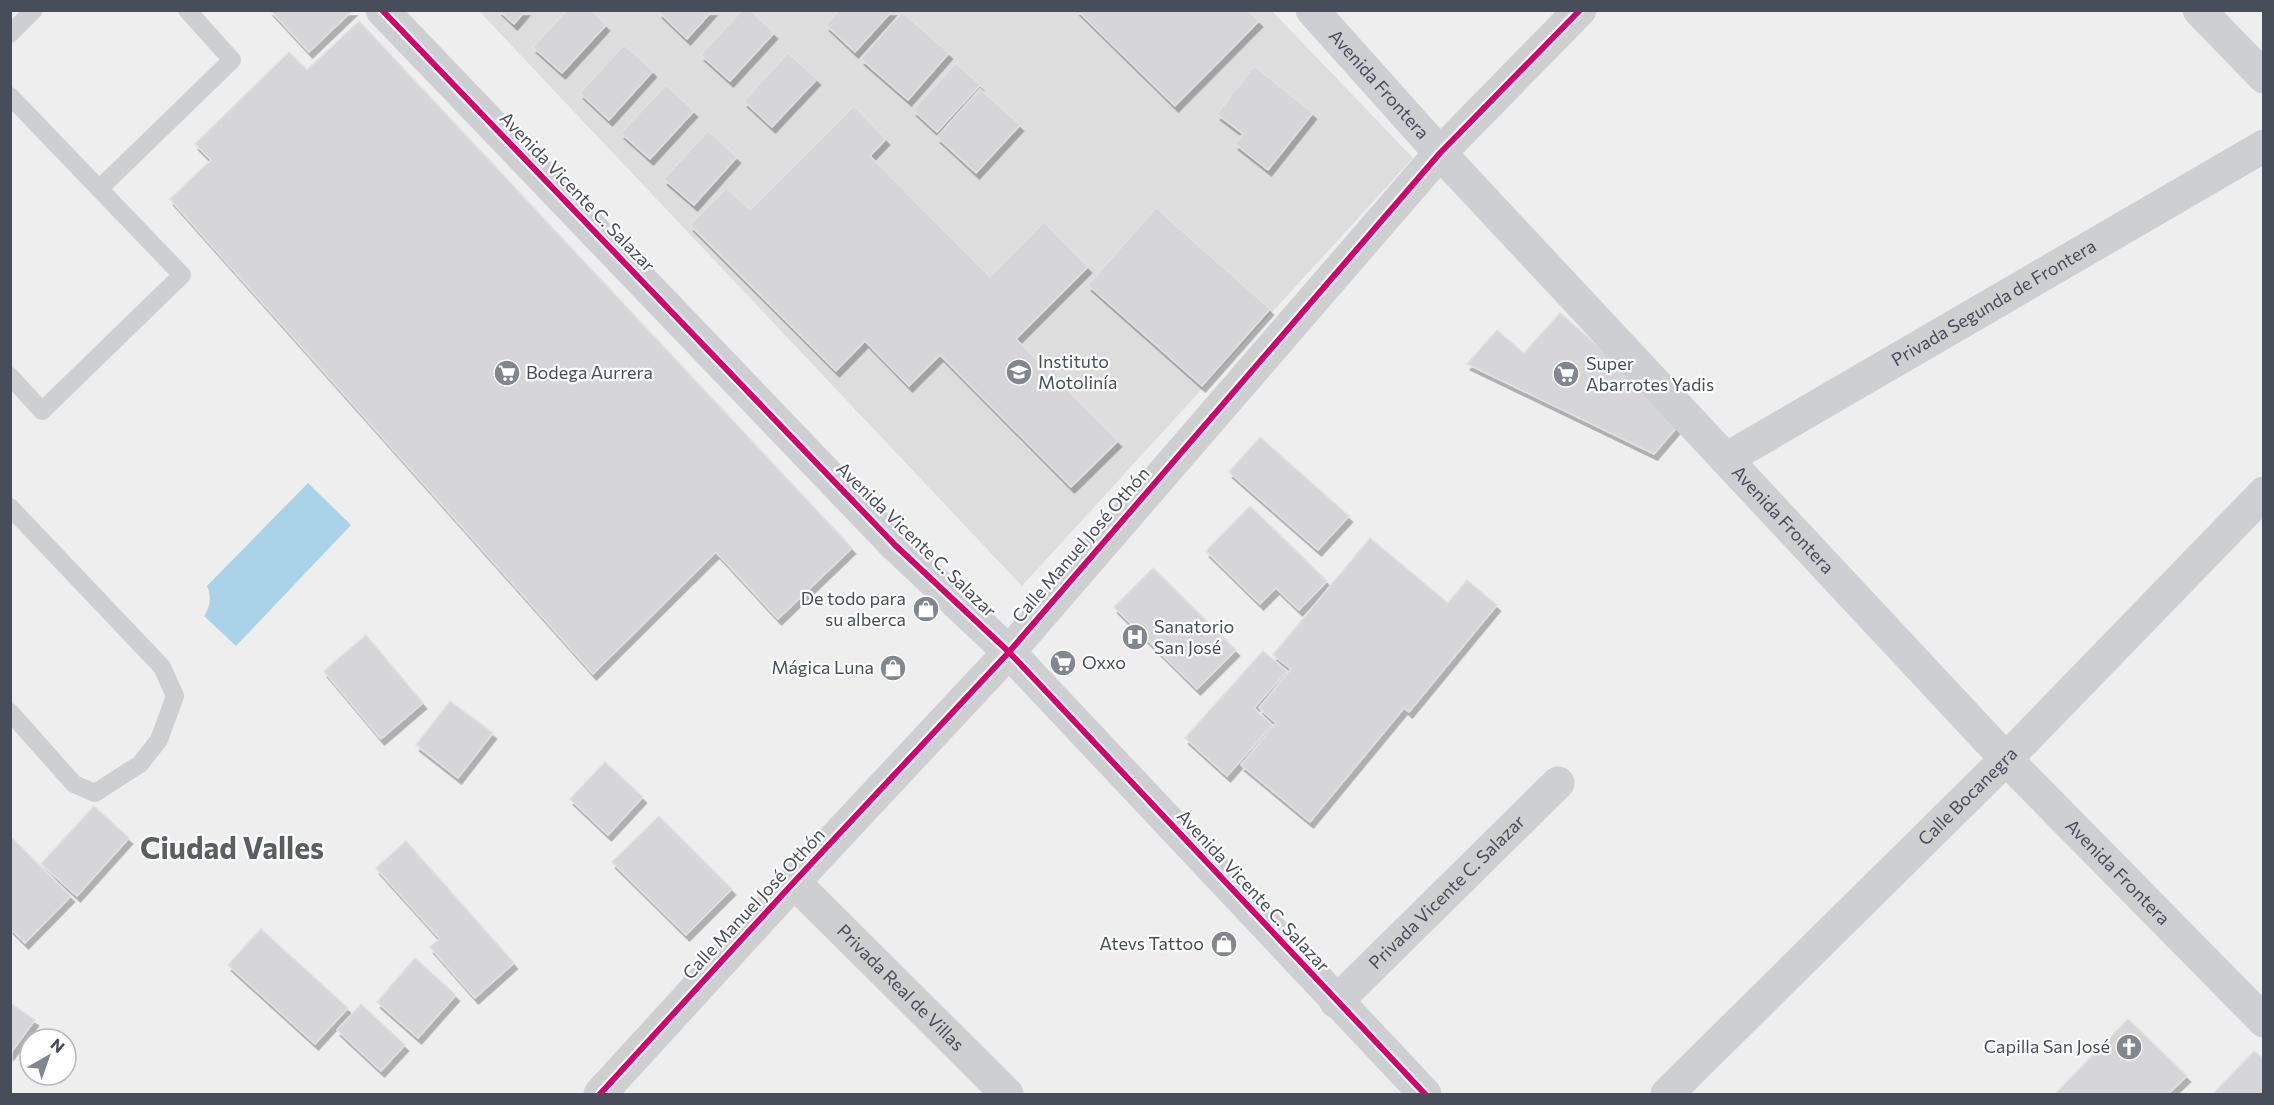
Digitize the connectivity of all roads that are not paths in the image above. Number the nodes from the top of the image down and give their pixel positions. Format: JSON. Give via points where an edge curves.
{"nodes":[{"id":1,"x":34,"y":10,"type":"edge"},
{"id":2,"x":187,"y":10,"type":"edge"},
{"id":3,"x":382,"y":10,"type":"edge"},
{"id":4,"x":1312,"y":10,"type":"edge"},
{"id":5,"x":1580,"y":10,"type":"edge"},
{"id":6,"x":2199,"y":10,"type":"edge"},
{"id":7,"x":10,"y":34,"type":"edge"},
{"id":8,"x":2264,"y":77,"type":"edge"},
{"id":9,"x":10,"y":96,"type":"edge"},
{"id":10,"x":2264,"y":146,"type":"edge"},
{"id":11,"x":1440,"y":153,"type":"junction"},
{"id":12,"x":99,"y":189,"type":"junction"},
{"id":13,"x":10,"y":376,"type":"edge"},
{"id":14,"x":1726,"y":459,"type":"junction"},
{"id":15,"x":2264,"y":493,"type":"edge"},
{"id":16,"x":10,"y":507,"type":"edge"},
{"id":17,"x":1010,"y":652,"type":"junction"},
{"id":18,"x":10,"y":712,"type":"edge"},
{"id":19,"x":2006,"y":759,"type":"junction"},
{"id":20,"x":1558,"y":783,"type":"dead end"},
{"id":21,"x":794,"y":882,"type":"junction"},
{"id":22,"x":1336,"y":1002,"type":"junction"},
{"id":23,"x":2264,"y":1021,"type":"edge"},
{"id":24,"x":600,"y":1095,"type":"edge"},
{"id":25,"x":1007,"y":1095,"type":"edge"},
{"id":26,"x":1425,"y":1095,"type":"edge"},
{"id":27,"x":1667,"y":1095,"type":"edge"}],
"edges":[{"from":1,"to":7,"type":"lane"},
{"from":2,"to":12,"type":"lane","via":[[232,60]]},
{"from":3,"to":17,"type":"street","name":"Avenida Vicente C. Salazar","via":[[895,545]]},
{"from":4,"to":11,"type":"street","name":"Avenida Frontera"},
{"from":5,"to":11,"type":"street","name":"Calle Manuel José Othón"},
{"from":6,"to":8,"type":"street"},
{"from":9,"to":12,"type":"lane"},
{"from":10,"to":14,"type":"street","name":"Privada Segunda de Frontera"},
{"from":11,"to":14,"type":"street","name":"Avenida Frontera"},
{"from":11,"to":17,"type":"street","name":"Calle Manuel José Othón"},
{"from":12,"to":13,"type":"lane","via":[[182,275],[42,411]]},
{"from":14,"to":19,"type":"street","name":"Avenida Frontera"},
{"from":15,"to":19,"type":"street","name":"Calle Bocanegra"},
{"from":16,"to":18,"type":"lane","via":[[162,667],[175,696],[159,740],[140,764],[95,793],[74,784]]},
{"from":17,"to":21,"type":"street","name":"Calle Manuel José Othón"},
{"from":17,"to":22,"type":"street","name":"Avenida Vicente C. Salazar"},
{"from":19,"to":23,"type":"street","name":"Avenida Frontera"},
{"from":19,"to":27,"type":"street","name":"Calle Bocanegra"},
{"from":20,"to":22,"type":"street","name":"Privada Vicente C. Salazar"},
{"from":21,"to":24,"type":"street","name":"Calle Manuel José Othón"},
{"from":21,"to":25,"type":"street","name":"Privada Real de Villas"},
{"from":22,"to":26,"type":"street","name":"Avenida Vicente C. Salazar"}]}
